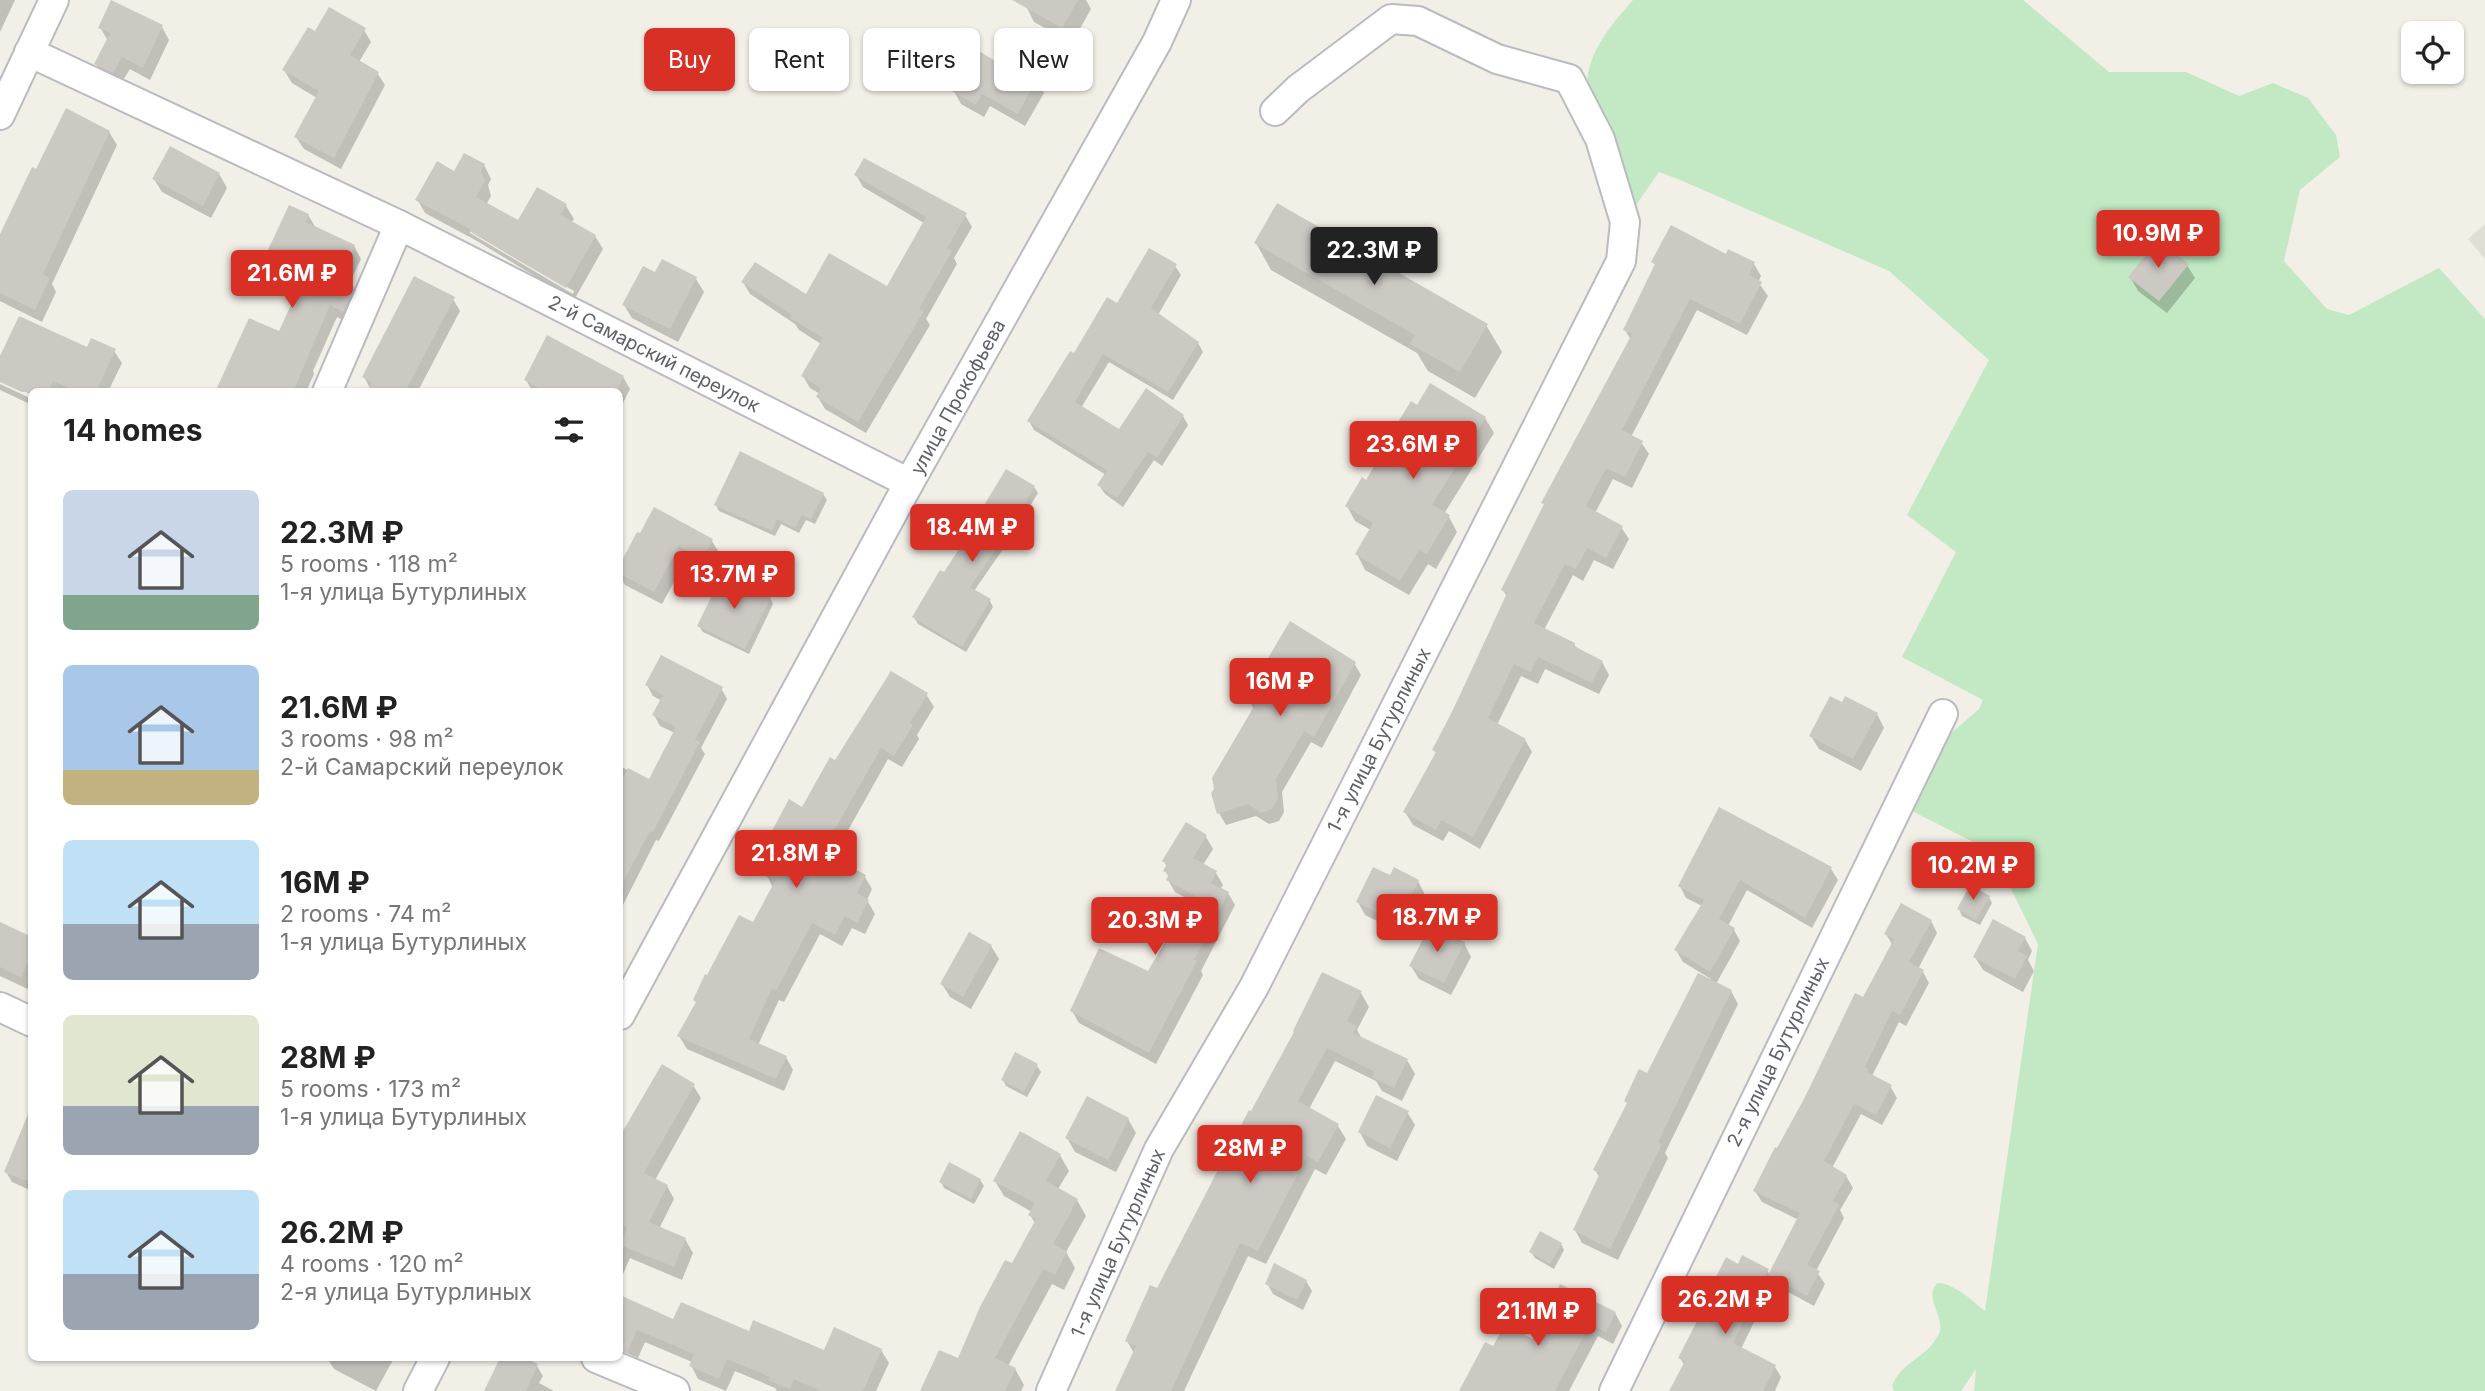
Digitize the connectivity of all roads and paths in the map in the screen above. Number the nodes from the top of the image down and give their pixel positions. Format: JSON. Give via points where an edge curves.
{"nodes":[{"id":1,"x":54,"y":0,"type":"edge"},
{"id":2,"x":1174,"y":1,"type":"edge"},
{"id":3,"x":29,"y":52,"type":"junction"},
{"id":4,"x":1275,"y":111,"type":"dead end"},
{"id":5,"x":0,"y":115,"type":"edge"},
{"id":6,"x":399,"y":225,"type":"junction"},
{"id":7,"x":329,"y":388,"type":"edge"},
{"id":8,"x":909,"y":483,"type":"junction"},
{"id":9,"x":1943,"y":714,"type":"dead end"},
{"id":10,"x":0,"y":1007,"type":"edge"},
{"id":11,"x":623,"y":1009,"type":"edge"},
{"id":12,"x":28,"y":1020,"type":"edge"},
{"id":13,"x":433,"y":1361,"type":"edge"},
{"id":14,"x":603,"y":1361,"type":"edge"},
{"id":15,"x":418,"y":1391,"type":"edge"},
{"id":16,"x":675,"y":1391,"type":"edge"},
{"id":17,"x":1051,"y":1391,"type":"edge"},
{"id":18,"x":1614,"y":1391,"type":"edge"}],
"edges":[{"from":1,"to":3,"type":"street"},
{"from":2,"to":8,"type":"street","name":"улица Прокофьева","via":[[1150,54]]},
{"from":3,"to":5,"type":"street"},
{"from":3,"to":6,"type":"street","name":"2-й Самарский переулок"},
{"from":4,"to":17,"type":"street","name":"1-я улица Бутурлиных","via":[[1391,19],[1418,21],[1497,59],[1569,79],[1600,139],[1625,222],[1621,261],[1254,987],[1159,1149]]},
{"from":6,"to":7,"type":"street"},
{"from":6,"to":8,"type":"street","name":"2-й Самарский переулок"},
{"from":8,"to":11,"type":"street","name":"улица Прокофьева"},
{"from":9,"to":18,"type":"street","name":"2-я улица Бутурлиных"},
{"from":10,"to":12,"type":"street"},
{"from":13,"to":15,"type":"street"},
{"from":14,"to":16,"type":"street"}]}
